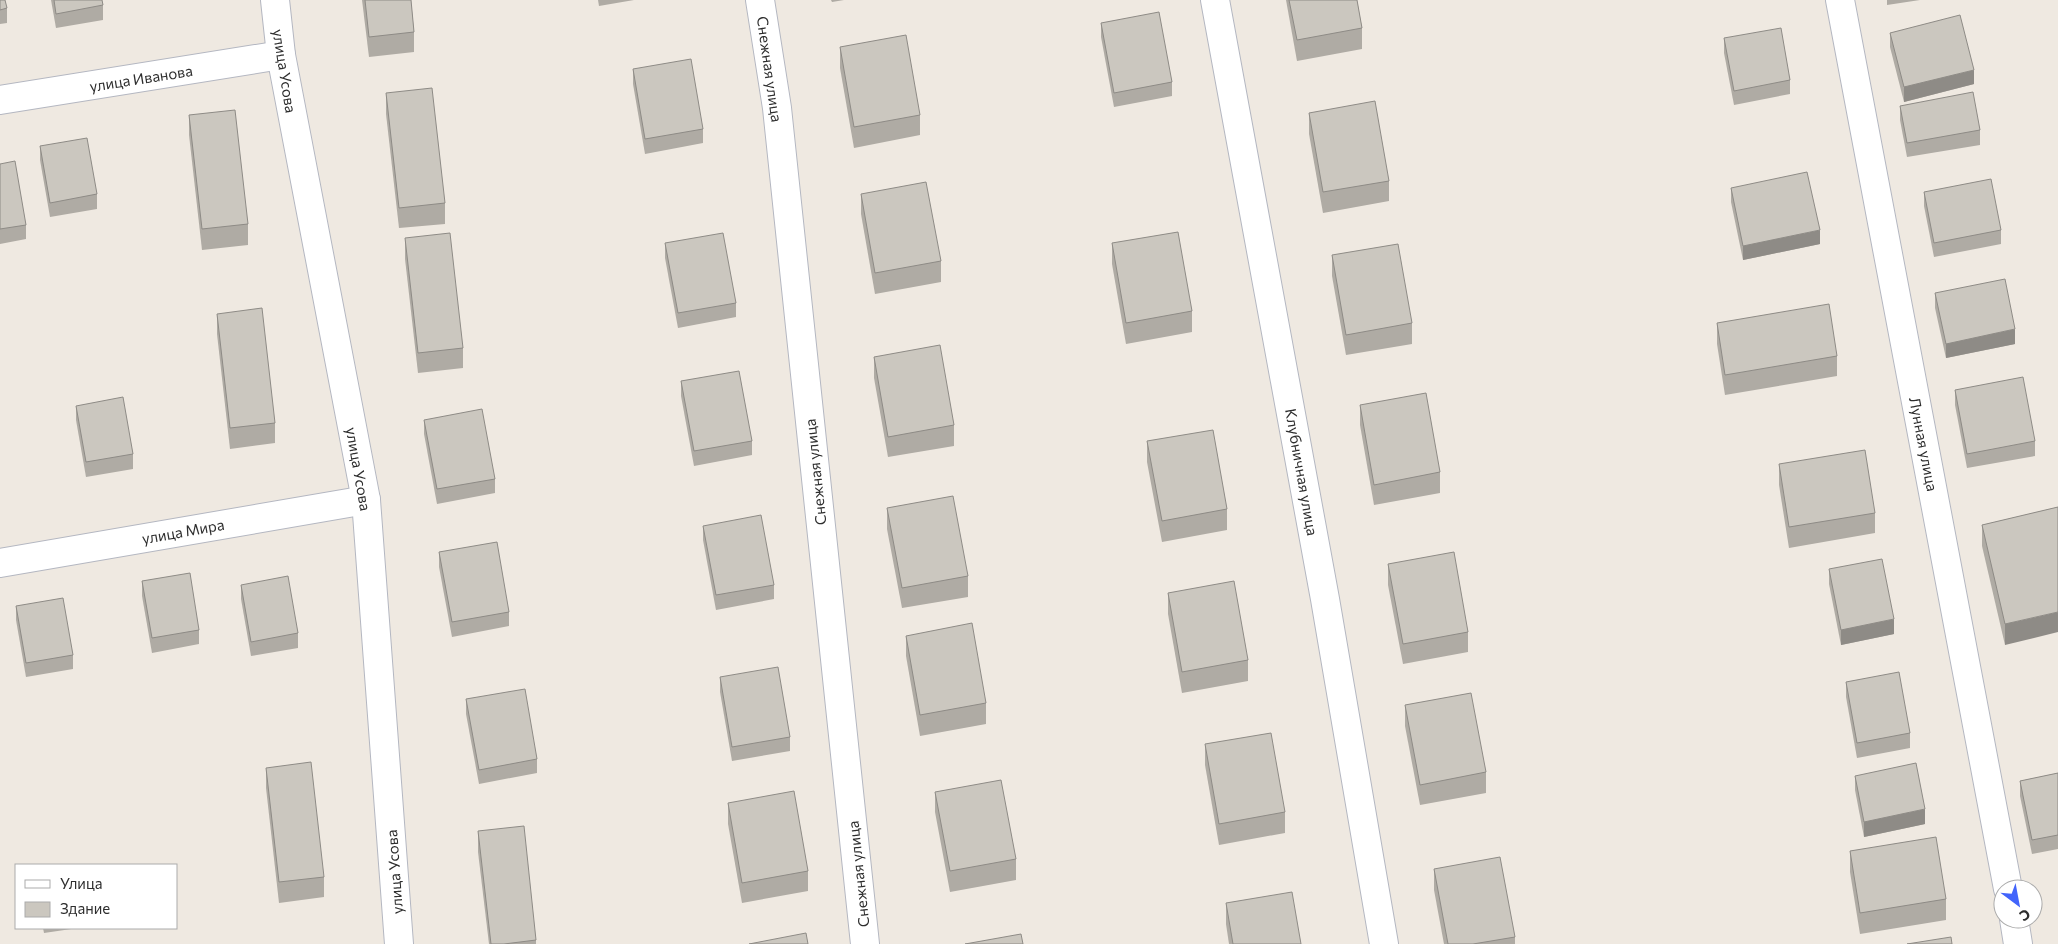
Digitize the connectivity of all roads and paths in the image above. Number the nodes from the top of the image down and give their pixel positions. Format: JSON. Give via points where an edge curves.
{"nodes":[{"id":1,"x":275,"y":0,"type":"edge"},
{"id":2,"x":760,"y":0,"type":"edge"},
{"id":3,"x":1215,"y":0,"type":"edge"},
{"id":4,"x":1840,"y":0,"type":"edge"},
{"id":5,"x":281,"y":55,"type":"junction"},
{"id":6,"x":0,"y":100,"type":"edge"},
{"id":7,"x":366,"y":500,"type":"junction"},
{"id":8,"x":0,"y":563,"type":"edge"},
{"id":9,"x":2006,"y":879,"type":"edge"},
{"id":10,"x":2016,"y":929,"type":"edge"},
{"id":11,"x":399,"y":944,"type":"edge"},
{"id":12,"x":866,"y":944,"type":"edge"},
{"id":13,"x":1384,"y":944,"type":"edge"},
{"id":14,"x":2018,"y":944,"type":"edge"}],
"edges":[{"from":1,"to":5,"type":"street","name":"улица Усова"},
{"from":2,"to":12,"type":"street","name":"Снежная улица","via":[[776,108]]},
{"from":3,"to":13,"type":"street","name":"Клубничная улица","via":[[1325,599]]},
{"from":4,"to":9,"type":"street","name":"Лунная улица"},
{"from":5,"to":6,"type":"street","name":"улица Иванова"},
{"from":5,"to":7,"type":"street","name":"улица Усова"},
{"from":7,"to":8,"type":"street","name":"улица Мира"},
{"from":7,"to":11,"type":"street","name":"улица Усова"},
{"from":10,"to":14,"type":"street"}]}
